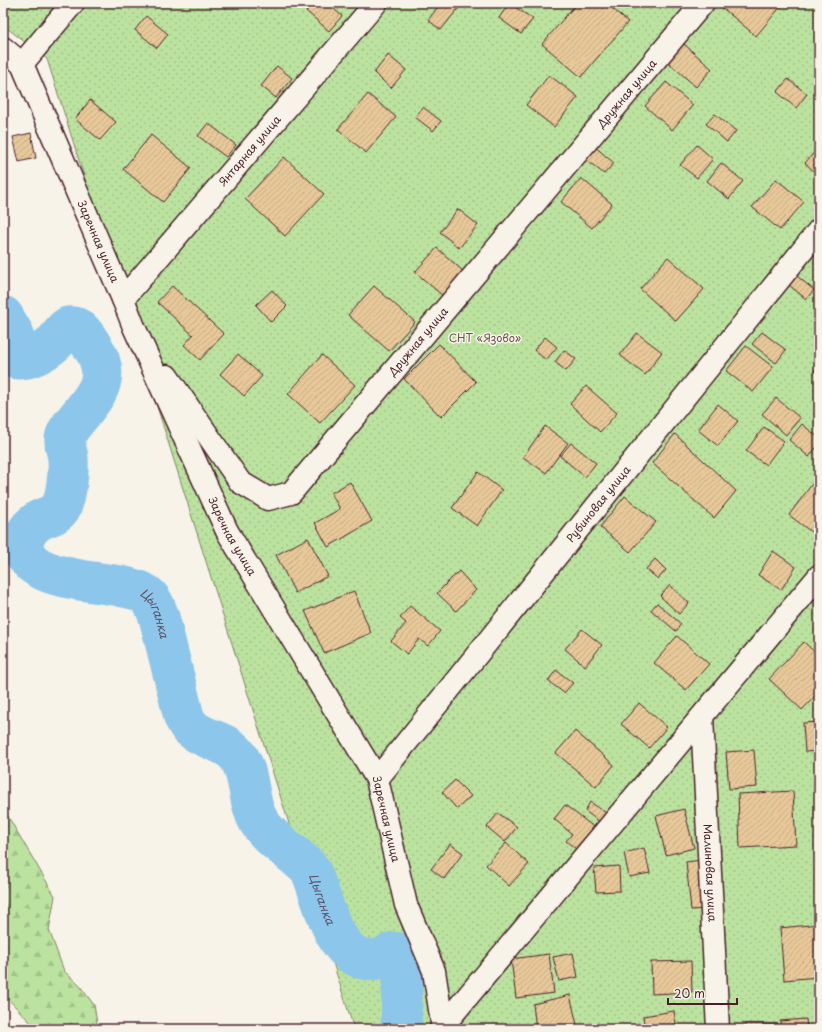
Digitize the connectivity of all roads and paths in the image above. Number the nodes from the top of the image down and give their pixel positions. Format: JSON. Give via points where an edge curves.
{"nodes":[{"id":1,"x":73,"y":3,"type":"edge"},
{"id":2,"x":376,"y":3,"type":"edge"},
{"id":3,"x":703,"y":3,"type":"edge"},
{"id":4,"x":3,"y":48,"type":"edge"},
{"id":5,"x":22,"y":64,"type":"junction"},
{"id":6,"x":819,"y":230,"type":"edge"},
{"id":7,"x":123,"y":299,"type":"junction"},
{"id":8,"x":134,"y":327,"type":"junction"},
{"id":9,"x":819,"y":576,"type":"edge"},
{"id":10,"x":702,"y":717,"type":"junction"},
{"id":11,"x":378,"y":779,"type":"junction"},
{"id":12,"x":443,"y":1028,"type":"edge"},
{"id":13,"x":718,"y":1029,"type":"edge"}],
"edges":[{"from":1,"to":5,"type":"street"},
{"from":2,"to":7,"type":"street","name":"Янтарная улица"},
{"from":3,"to":8,"type":"street","name":"Дружная улица","via":[[291,493],[268,499],[240,482]]},
{"from":4,"to":5,"type":"street","name":"Заречная улица"},
{"from":5,"to":7,"type":"street","name":"Заречная улица"},
{"from":6,"to":11,"type":"street","name":"Рубиновая улица"},
{"from":7,"to":8,"type":"street","name":"Заречная улица"},
{"from":8,"to":11,"type":"street","name":"Заречная улица","via":[[227,532]]},
{"from":9,"to":10,"type":"street"},
{"from":10,"to":12,"type":"street"},
{"from":10,"to":13,"type":"street","name":"Малиновая улица"},
{"from":11,"to":12,"type":"street","name":"Заречная улица","via":[[406,905],[434,971]]}]}
